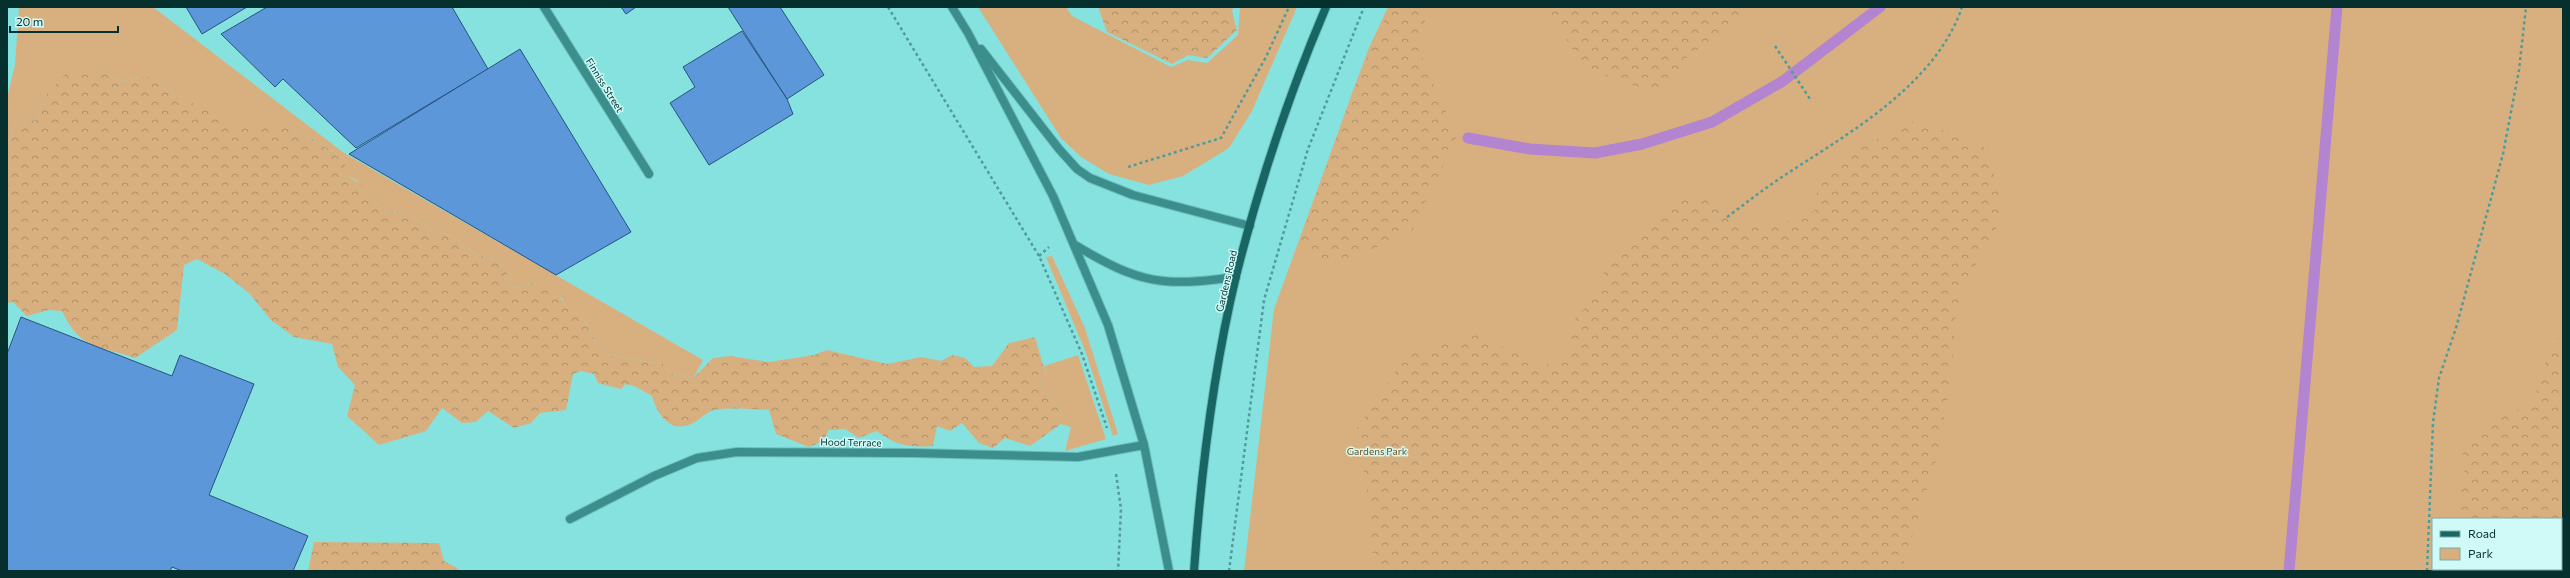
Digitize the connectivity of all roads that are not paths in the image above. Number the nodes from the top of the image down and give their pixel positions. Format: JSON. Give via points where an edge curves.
{"nodes":[{"id":1,"x":544,"y":7,"type":"edge"},
{"id":2,"x":952,"y":7,"type":"edge"},
{"id":3,"x":1326,"y":7,"type":"edge"},
{"id":4,"x":968,"y":33,"type":"junction"},
{"id":5,"x":649,"y":174,"type":"dead end"},
{"id":6,"x":1250,"y":226,"type":"junction"},
{"id":7,"x":1075,"y":245,"type":"junction"},
{"id":8,"x":1236,"y":277,"type":"junction"},
{"id":9,"x":1144,"y":445,"type":"junction"},
{"id":10,"x":570,"y":519,"type":"dead end"},
{"id":11,"x":1170,"y":571,"type":"edge"},
{"id":12,"x":1194,"y":571,"type":"edge"}],
"edges":[{"from":1,"to":5,"type":"street","name":"Finniss Street"},
{"from":2,"to":4,"type":"street"},
{"from":3,"to":6,"type":"street","name":"Gardens Road","via":[[1302,62]]},
{"from":4,"to":6,"type":"street","via":[[1059,149],[1077,169],[1090,178],[1133,195]]},
{"from":4,"to":7,"type":"street","via":[[1053,196]]},
{"from":6,"to":8,"type":"street","name":"Gardens Road"},
{"from":7,"to":8,"type":"street","via":[[1109,265],[1152,281],[1203,281]]},
{"from":7,"to":9,"type":"street","via":[[1108,325]]},
{"from":8,"to":12,"type":"street","name":"Gardens Road","via":[[1217,372],[1204,464]]},
{"from":9,"to":10,"type":"street","name":"Hood Terrace","via":[[1078,457],[898,452],[737,452],[697,458],[654,476]]},
{"from":9,"to":11,"type":"street"}]}
